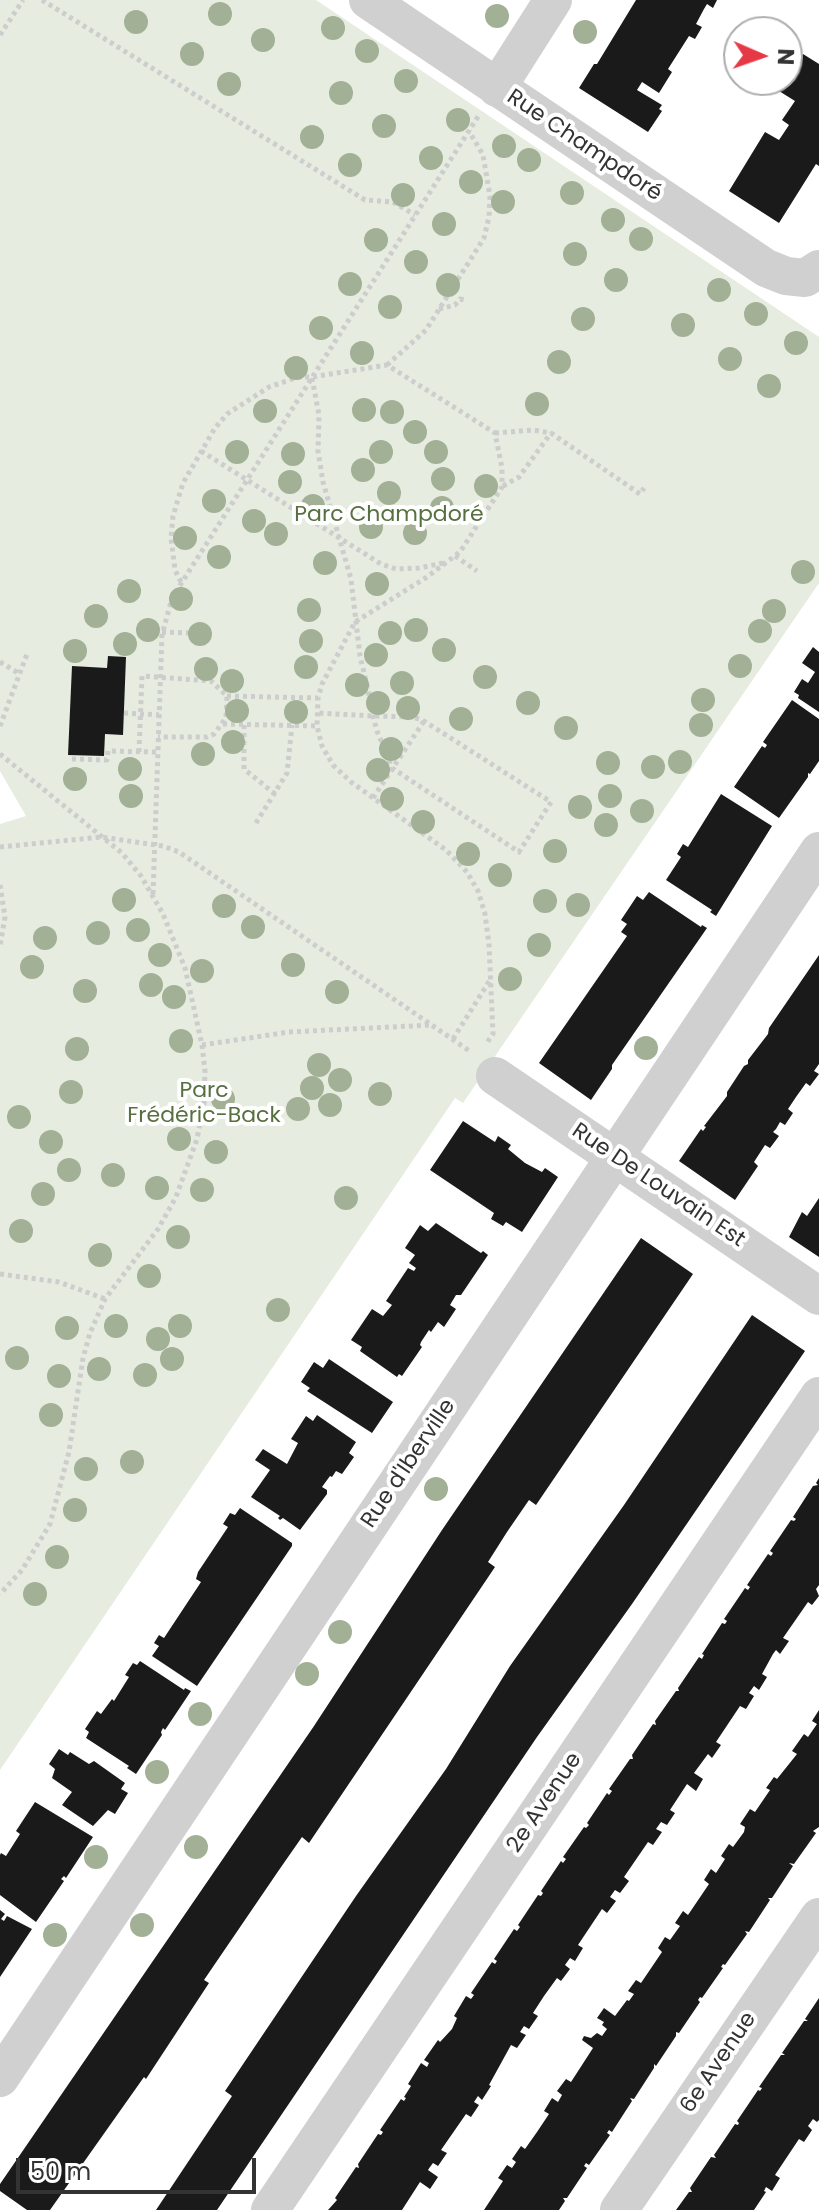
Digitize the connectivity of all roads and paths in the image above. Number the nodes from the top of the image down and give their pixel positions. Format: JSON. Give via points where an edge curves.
{"nodes":[{"id":1,"x":23,"y":0,"type":"edge"},
{"id":2,"x":42,"y":0,"type":"edge"},
{"id":3,"x":368,"y":0,"type":"edge"},
{"id":4,"x":553,"y":0,"type":"edge"},
{"id":5,"x":0,"y":35,"type":"edge"},
{"id":6,"x":497,"y":88,"type":"junction"},
{"id":7,"x":469,"y":131,"type":"junction"},
{"id":8,"x":415,"y":215,"type":"junction"},
{"id":9,"x":812,"y":273,"type":"edge"},
{"id":10,"x":465,"y":300,"type":"dead end"},
{"id":11,"x":439,"y":309,"type":"junction"},
{"id":12,"x":387,"y":365,"type":"junction"},
{"id":13,"x":312,"y":377,"type":"junction"},
{"id":14,"x":495,"y":433,"type":"junction"},
{"id":15,"x":551,"y":433,"type":"junction"},
{"id":16,"x":201,"y":451,"type":"junction"},
{"id":17,"x":247,"y":480,"type":"junction"},
{"id":18,"x":502,"y":487,"type":"junction"},
{"id":19,"x":644,"y":488,"type":"dead end"},
{"id":20,"x":337,"y":537,"type":"junction"},
{"id":21,"x":454,"y":556,"type":"junction"},
{"id":22,"x":444,"y":563,"type":"junction"},
{"id":23,"x":477,"y":571,"type":"dead end"},
{"id":24,"x":181,"y":582,"type":"junction"},
{"id":25,"x":355,"y":622,"type":"junction"},
{"id":26,"x":162,"y":632,"type":"junction"},
{"id":27,"x":192,"y":633,"type":"dead end"},
{"id":28,"x":27,"y":654,"type":"dead end"},
{"id":29,"x":0,"y":662,"type":"edge"},
{"id":30,"x":20,"y":674,"type":"junction"},
{"id":31,"x":160,"y":677,"type":"junction"},
{"id":32,"x":227,"y":696,"type":"junction"},
{"id":33,"x":318,"y":698,"type":"junction"},
{"id":34,"x":124,"y":713,"type":"dead end"},
{"id":35,"x":318,"y":713,"type":"junction"},
{"id":36,"x":141,"y":714,"type":"junction"},
{"id":37,"x":159,"y":715,"type":"junction"},
{"id":38,"x":373,"y":716,"type":"junction"},
{"id":39,"x":424,"y":721,"type":"junction"},
{"id":40,"x":223,"y":724,"type":"junction"},
{"id":41,"x":244,"y":725,"type":"junction"},
{"id":42,"x":292,"y":725,"type":"junction"},
{"id":43,"x":0,"y":726,"type":"edge"},
{"id":44,"x":317,"y":726,"type":"junction"},
{"id":45,"x":158,"y":737,"type":"junction"},
{"id":46,"x":408,"y":745,"type":"junction"},
{"id":47,"x":414,"y":750,"type":"dead end"},
{"id":48,"x":139,"y":752,"type":"junction"},
{"id":49,"x":157,"y":752,"type":"junction"},
{"id":50,"x":0,"y":754,"type":"edge"},
{"id":51,"x":72,"y":759,"type":"dead end"},
{"id":52,"x":392,"y":768,"type":"junction"},
{"id":53,"x":275,"y":794,"type":"junction"},
{"id":54,"x":373,"y":798,"type":"junction"},
{"id":55,"x":256,"y":823,"type":"dead end"},
{"id":56,"x":101,"y":837,"type":"junction"},
{"id":57,"x":154,"y":845,"type":"junction"},
{"id":58,"x":0,"y":847,"type":"edge"},
{"id":59,"x":819,"y":851,"type":"edge"},
{"id":60,"x":0,"y":885,"type":"edge"},
{"id":61,"x":153,"y":896,"type":"junction"},
{"id":62,"x":0,"y":946,"type":"edge"},
{"id":63,"x":491,"y":979,"type":"junction"},
{"id":64,"x":433,"y":1025,"type":"junction"},
{"id":65,"x":493,"y":1034,"type":"dead end"},
{"id":66,"x":453,"y":1039,"type":"junction"},
{"id":67,"x":202,"y":1045,"type":"junction"},
{"id":68,"x":487,"y":1066,"type":"joint"},
{"id":69,"x":615,"y":1156,"type":"junction"},
{"id":70,"x":0,"y":1274,"type":"edge"},
{"id":71,"x":819,"y":1296,"type":"edge"},
{"id":72,"x":105,"y":1299,"type":"junction"},
{"id":73,"x":819,"y":1396,"type":"edge"},
{"id":74,"x":0,"y":1594,"type":"edge"},
{"id":75,"x":819,"y":1917,"type":"edge"},
{"id":76,"x":0,"y":2078,"type":"edge"},
{"id":77,"x":270,"y":2210,"type":"edge"},
{"id":78,"x":619,"y":2210,"type":"edge"}],
"edges":[{"from":1,"to":5,"type":"path"},
{"from":2,"to":8,"type":"path","via":[[365,200],[393,202]]},
{"from":3,"to":6,"type":"street","name":"Rue Champdoré"},
{"from":4,"to":6,"type":"street"},
{"from":6,"to":7,"type":"path"},
{"from":6,"to":9,"type":"street","name":"Rue Champdoré","via":[[766,268],[786,276]]},
{"from":7,"to":8,"type":"path"},
{"from":7,"to":11,"type":"path","via":[[483,155],[489,217],[484,238]]},
{"from":8,"to":13,"type":"path"},
{"from":10,"to":11,"type":"path"},
{"from":11,"to":12,"type":"path","via":[[426,330]]},
{"from":12,"to":13,"type":"path"},
{"from":12,"to":14,"type":"path"},
{"from":13,"to":16,"type":"path","via":[[285,380],[241,402]]},
{"from":13,"to":17,"type":"path"},
{"from":13,"to":20,"type":"path","via":[[318,451]]},
{"from":14,"to":15,"type":"path"},
{"from":14,"to":18,"type":"path"},
{"from":15,"to":18,"type":"path","via":[[519,477]]},
{"from":15,"to":19,"type":"path","via":[[640,494]]},
{"from":16,"to":17,"type":"path"},
{"from":16,"to":24,"type":"path","via":[[173,516],[172,556]]},
{"from":17,"to":20,"type":"path"},
{"from":17,"to":24,"type":"path"},
{"from":18,"to":21,"type":"path"},
{"from":20,"to":22,"type":"path","via":[[396,569]]},
{"from":20,"to":25,"type":"path","via":[[351,579]]},
{"from":21,"to":22,"type":"path"},
{"from":21,"to":23,"type":"path"},
{"from":22,"to":25,"type":"path"},
{"from":24,"to":26,"type":"path"},
{"from":25,"to":33,"type":"path"},
{"from":25,"to":38,"type":"path"},
{"from":26,"to":27,"type":"path"},
{"from":26,"to":31,"type":"path"},
{"from":28,"to":30,"type":"path"},
{"from":29,"to":30,"type":"path"},
{"from":30,"to":43,"type":"path"},
{"from":31,"to":32,"type":"path","via":[[211,681]]},
{"from":31,"to":36,"type":"path","via":[[142,676]]},
{"from":31,"to":37,"type":"path"},
{"from":32,"to":33,"type":"path"},
{"from":32,"to":40,"type":"path"},
{"from":33,"to":35,"type":"path"},
{"from":34,"to":36,"type":"path"},
{"from":35,"to":38,"type":"path"},
{"from":35,"to":44,"type":"path"},
{"from":36,"to":37,"type":"path"},
{"from":36,"to":48,"type":"path"},
{"from":37,"to":45,"type":"path"},
{"from":38,"to":39,"type":"path"},
{"from":38,"to":52,"type":"path"},
{"from":39,"to":46,"type":"path"},
{"from":39,"to":52,"type":"path","via":[[551,802],[519,852]]},
{"from":40,"to":41,"type":"path"},
{"from":40,"to":45,"type":"path","via":[[207,737]]},
{"from":41,"to":42,"type":"path"},
{"from":41,"to":53,"type":"path","via":[[244,769]]},
{"from":42,"to":44,"type":"path"},
{"from":42,"to":53,"type":"path","via":[[287,773]]},
{"from":44,"to":54,"type":"path","via":[[333,765]]},
{"from":45,"to":49,"type":"path"},
{"from":46,"to":47,"type":"path"},
{"from":46,"to":52,"type":"path"},
{"from":48,"to":49,"type":"path"},
{"from":48,"to":51,"type":"path","via":[[108,751],[107,760]]},
{"from":49,"to":57,"type":"path"},
{"from":50,"to":56,"type":"path"},
{"from":52,"to":54,"type":"path"},
{"from":53,"to":55,"type":"path"},
{"from":54,"to":63,"type":"path","via":[[446,850],[467,872],[485,914]]},
{"from":56,"to":57,"type":"path"},
{"from":56,"to":58,"type":"path"},
{"from":56,"to":61,"type":"path","via":[[122,853]]},
{"from":57,"to":61,"type":"path"},
{"from":57,"to":64,"type":"path","via":[[193,859]]},
{"from":59,"to":69,"type":"street","name":"Rue d'Iberville"},
{"from":60,"to":62,"type":"path","via":[[5,917]]},
{"from":61,"to":67,"type":"path","via":[[185,968]]},
{"from":63,"to":65,"type":"path"},
{"from":63,"to":66,"type":"path"},
{"from":64,"to":66,"type":"path"},
{"from":64,"to":67,"type":"path","via":[[289,1032]]},
{"from":66,"to":68,"type":"path"},
{"from":67,"to":72,"type":"path","via":[[204,1103],[186,1174],[158,1229]]},
{"from":68,"to":69,"type":"street","name":"Rue De Louvain Est"},
{"from":69,"to":71,"type":"street","name":"Rue De Louvain Est"},
{"from":69,"to":76,"type":"street","name":"Rue d'Iberville"},
{"from":70,"to":72,"type":"path","via":[[59,1282]]},
{"from":72,"to":74,"type":"path","via":[[83,1358],[69,1452],[50,1524]]},
{"from":73,"to":77,"type":"street","name":"2e Avenue"},
{"from":75,"to":78,"type":"street","name":"6e Avenue"}]}
